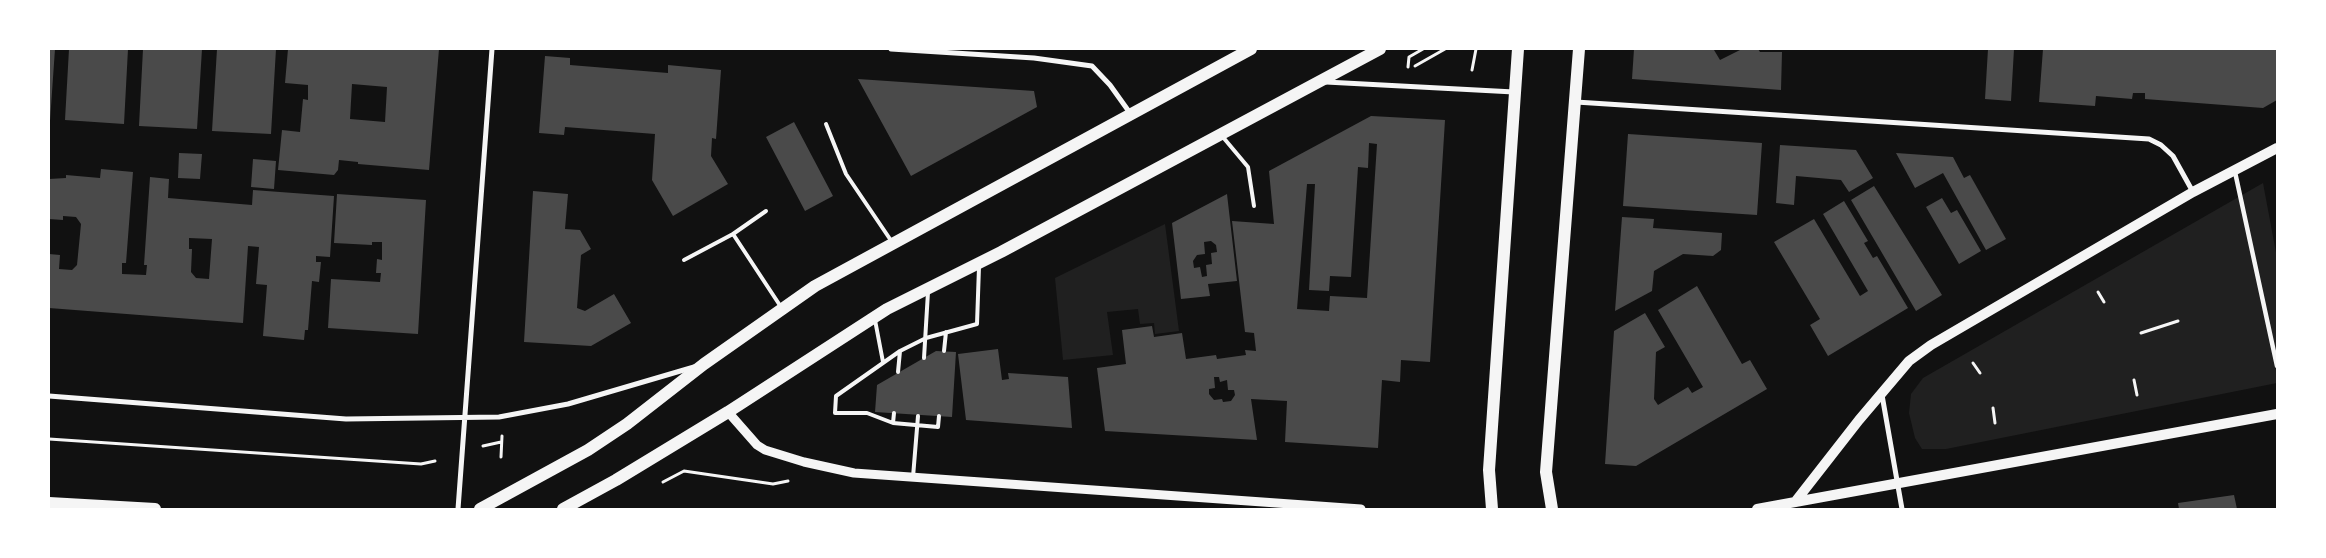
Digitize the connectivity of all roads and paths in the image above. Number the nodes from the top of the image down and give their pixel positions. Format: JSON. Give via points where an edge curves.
{"nodes":[{"id":1,"x":492,"y":49,"type":"edge"},
{"id":2,"x":891,"y":49,"type":"edge"},
{"id":3,"x":1251,"y":49,"type":"edge"},
{"id":4,"x":1380,"y":49,"type":"edge"},
{"id":5,"x":1423,"y":49,"type":"edge"},
{"id":6,"x":1445,"y":49,"type":"edge"},
{"id":7,"x":1476,"y":49,"type":"edge"},
{"id":8,"x":1518,"y":49,"type":"edge"},
{"id":9,"x":1579,"y":49,"type":"edge"},
{"id":10,"x":1413,"y":67,"type":"junction"},
{"id":11,"x":1423,"y":68,"type":"dead end"},
{"id":12,"x":1480,"y":73,"type":"dead end"},
{"id":13,"x":1318,"y":82,"type":"junction"},
{"id":14,"x":1515,"y":92,"type":"junction"},
{"id":15,"x":1576,"y":102,"type":"junction"},
{"id":16,"x":1130,"y":113,"type":"junction"},
{"id":17,"x":826,"y":124,"type":"dead end"},
{"id":18,"x":1221,"y":134,"type":"junction"},
{"id":19,"x":2277,"y":148,"type":"edge"},
{"id":20,"x":2235,"y":172,"type":"junction"},
{"id":21,"x":2193,"y":192,"type":"junction"},
{"id":22,"x":1254,"y":206,"type":"dead end"},
{"id":23,"x":766,"y":210,"type":"dead end"},
{"id":24,"x":732,"y":234,"type":"junction"},
{"id":25,"x":893,"y":244,"type":"junction"},
{"id":26,"x":684,"y":260,"type":"dead end"},
{"id":27,"x":979,"y":263,"type":"junction"},
{"id":28,"x":928,"y":288,"type":"junction"},
{"id":29,"x":2098,"y":292,"type":"dead end"},
{"id":30,"x":2104,"y":302,"type":"dead end"},
{"id":31,"x":782,"y":309,"type":"junction"},
{"id":32,"x":874,"y":317,"type":"junction"},
{"id":33,"x":2178,"y":320,"type":"dead end"},
{"id":34,"x":946,"y":332,"type":"junction"},
{"id":35,"x":2141,"y":333,"type":"dead end"},
{"id":36,"x":926,"y":338,"type":"junction"},
{"id":37,"x":900,"y":351,"type":"junction"},
{"id":38,"x":944,"y":351,"type":"dead end"},
{"id":39,"x":924,"y":358,"type":"dead end"},
{"id":40,"x":883,"y":362,"type":"junction"},
{"id":41,"x":1973,"y":363,"type":"dead end"},
{"id":42,"x":704,"y":364,"type":"junction"},
{"id":43,"x":2277,"y":366,"type":"edge"},
{"id":44,"x":898,"y":372,"type":"dead end"},
{"id":45,"x":1980,"y":373,"type":"dead end"},
{"id":46,"x":2134,"y":380,"type":"dead end"},
{"id":47,"x":1882,"y":392,"type":"junction"},
{"id":48,"x":2137,"y":395,"type":"dead end"},
{"id":49,"x":49,"y":396,"type":"edge"},
{"id":50,"x":1992,"y":408,"type":"dead end"},
{"id":51,"x":728,"y":412,"type":"junction"},
{"id":52,"x":894,"y":413,"type":"dead end"},
{"id":53,"x":2277,"y":414,"type":"edge"},
{"id":54,"x":918,"y":416,"type":"dead end"},
{"id":55,"x":939,"y":416,"type":"dead end"},
{"id":56,"x":465,"y":418,"type":"junction"},
{"id":57,"x":893,"y":423,"type":"junction"},
{"id":58,"x":1995,"y":423,"type":"dead end"},
{"id":59,"x":917,"y":426,"type":"junction"},
{"id":60,"x":502,"y":428,"type":"dead end"},
{"id":61,"x":49,"y":439,"type":"edge"},
{"id":62,"x":501,"y":442,"type":"junction"},
{"id":63,"x":477,"y":447,"type":"dead end"},
{"id":64,"x":500,"y":458,"type":"dead end"},
{"id":65,"x":435,"y":461,"type":"dead end"},
{"id":66,"x":913,"y":477,"type":"junction"},
{"id":67,"x":792,"y":480,"type":"dead end"},
{"id":68,"x":661,"y":483,"type":"dead end"},
{"id":69,"x":1897,"y":483,"type":"junction"},
{"id":70,"x":1795,"y":502,"type":"junction"},
{"id":71,"x":49,"y":503,"type":"edge"},
{"id":72,"x":155,"y":509,"type":"edge"},
{"id":73,"x":458,"y":509,"type":"edge"},
{"id":74,"x":480,"y":509,"type":"edge"},
{"id":75,"x":563,"y":509,"type":"edge"},
{"id":76,"x":1361,"y":509,"type":"edge"},
{"id":77,"x":1492,"y":509,"type":"edge"},
{"id":78,"x":1552,"y":509,"type":"edge"},
{"id":79,"x":1757,"y":509,"type":"edge"},
{"id":80,"x":1902,"y":509,"type":"edge"}],
"edges":[{"from":1,"to":56,"type":"street"},
{"from":2,"to":16,"type":"street","via":[[1034,58],[1092,66]]},
{"from":3,"to":16,"type":"main road"},
{"from":4,"to":13,"type":"main road"},
{"from":5,"to":10,"type":"path","via":[[1409,57],[1408,66]]},
{"from":6,"to":10,"type":"path"},
{"from":7,"to":12,"type":"path","via":[[1472,72]]},
{"from":8,"to":14,"type":"main road"},
{"from":9,"to":15,"type":"main road"},
{"from":10,"to":11,"type":"path"},
{"from":13,"to":14,"type":"street"},
{"from":13,"to":18,"type":"main road"},
{"from":14,"to":77,"type":"main road","via":[[1489,470]]},
{"from":15,"to":21,"type":"street","via":[[2149,139],[2167,148]]},
{"from":15,"to":78,"type":"main road","via":[[1546,472]]},
{"from":16,"to":25,"type":"main road"},
{"from":17,"to":25,"type":"lane","via":[[846,174]]},
{"from":18,"to":22,"type":"lane","via":[[1248,167]]},
{"from":18,"to":27,"type":"main road"},
{"from":19,"to":20,"type":"main road"},
{"from":20,"to":21,"type":"main road"},
{"from":20,"to":43,"type":"street"},
{"from":21,"to":47,"type":"main road","via":[[1931,345],[1909,361]]},
{"from":23,"to":24,"type":"lane"},
{"from":24,"to":26,"type":"lane"},
{"from":24,"to":31,"type":"lane"},
{"from":25,"to":31,"type":"main road","via":[[815,286]]},
{"from":27,"to":28,"type":"main road"},
{"from":27,"to":34,"type":"lane","via":[[977,324]]},
{"from":28,"to":32,"type":"main road"},
{"from":28,"to":36,"type":"lane"},
{"from":29,"to":30,"type":"path"},
{"from":31,"to":42,"type":"main road"},
{"from":32,"to":40,"type":"lane"},
{"from":32,"to":51,"type":"main road"},
{"from":33,"to":35,"type":"path"},
{"from":34,"to":36,"type":"lane"},
{"from":34,"to":38,"type":"lane"},
{"from":36,"to":37,"type":"lane"},
{"from":36,"to":39,"type":"lane"},
{"from":37,"to":40,"type":"lane"},
{"from":37,"to":44,"type":"lane"},
{"from":40,"to":57,"type":"lane","via":[[836,396],[835,413],[867,414]]},
{"from":41,"to":45,"type":"path"},
{"from":42,"to":56,"type":"street","via":[[568,404],[499,417]]},
{"from":42,"to":74,"type":"main road","via":[[628,424],[588,450]]},
{"from":46,"to":48,"type":"path"},
{"from":47,"to":69,"type":"street"},
{"from":47,"to":70,"type":"main road"},
{"from":49,"to":56,"type":"street","via":[[346,419]]},
{"from":50,"to":58,"type":"path"},
{"from":51,"to":66,"type":"street","via":[[765,450],[854,473]]},
{"from":51,"to":75,"type":"main road"},
{"from":52,"to":57,"type":"lane"},
{"from":53,"to":69,"type":"main road"},
{"from":54,"to":59,"type":"lane"},
{"from":55,"to":59,"type":"lane","via":[[938,427]]},
{"from":56,"to":73,"type":"street"},
{"from":57,"to":59,"type":"lane"},
{"from":59,"to":66,"type":"lane"},
{"from":60,"to":62,"type":"path"},
{"from":61,"to":65,"type":"path","via":[[421,464]]},
{"from":62,"to":63,"type":"path"},
{"from":62,"to":64,"type":"path"},
{"from":66,"to":76,"type":"street"},
{"from":67,"to":68,"type":"path","via":[[773,484],[684,471]]},
{"from":69,"to":70,"type":"main road"},
{"from":69,"to":80,"type":"street"},
{"from":70,"to":79,"type":"main road"},
{"from":71,"to":72,"type":"main road"}]}
